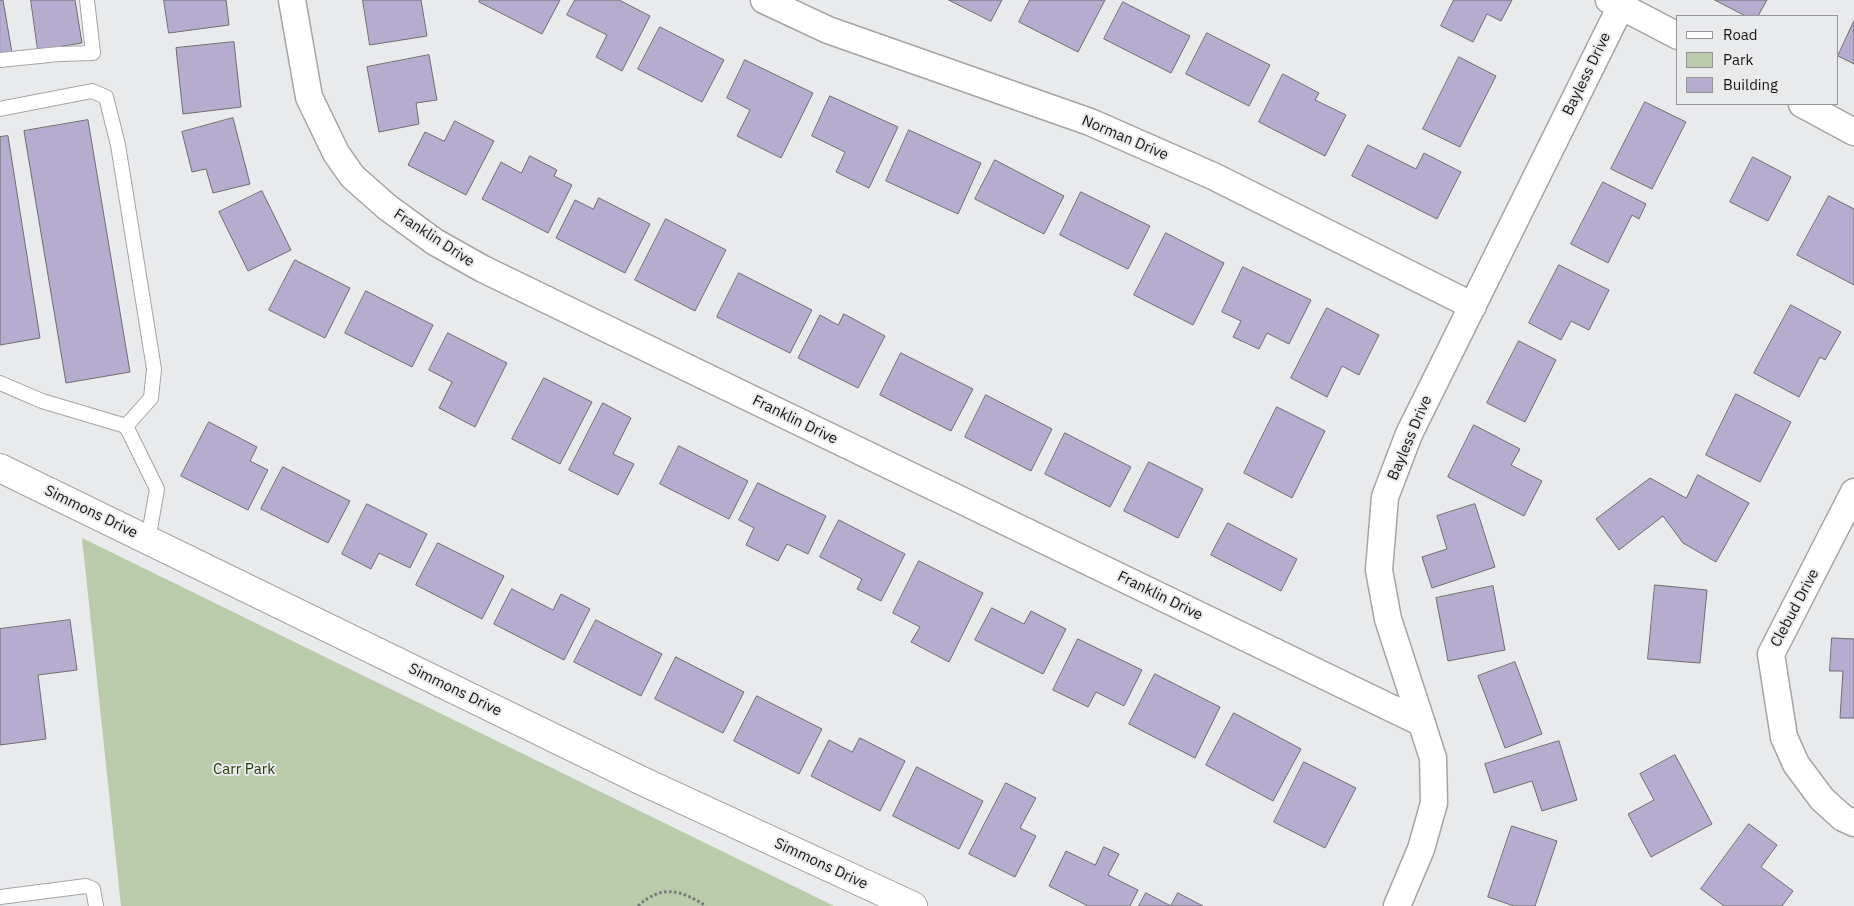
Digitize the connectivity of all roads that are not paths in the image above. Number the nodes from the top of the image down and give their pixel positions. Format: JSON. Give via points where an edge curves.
{"nodes":[{"id":1,"x":87,"y":0,"type":"edge"},
{"id":2,"x":292,"y":0,"type":"edge"},
{"id":3,"x":764,"y":0,"type":"edge"},
{"id":4,"x":1618,"y":2,"type":"edge"},
{"id":5,"x":1676,"y":35,"type":"edge"},
{"id":6,"x":0,"y":60,"type":"edge"},
{"id":7,"x":1804,"y":105,"type":"edge"},
{"id":8,"x":0,"y":108,"type":"edge"},
{"id":9,"x":1854,"y":132,"type":"edge"},
{"id":10,"x":1473,"y":306,"type":"junction"},
{"id":11,"x":0,"y":383,"type":"edge"},
{"id":12,"x":126,"y":426,"type":"junction"},
{"id":13,"x":0,"y":468,"type":"edge"},
{"id":14,"x":1854,"y":492,"type":"edge"},
{"id":15,"x":148,"y":540,"type":"junction"},
{"id":16,"x":1422,"y":723,"type":"junction"},
{"id":17,"x":1854,"y":823,"type":"edge"},
{"id":18,"x":0,"y":897,"type":"edge"},
{"id":19,"x":96,"y":906,"type":"edge"},
{"id":20,"x":913,"y":906,"type":"edge"},
{"id":21,"x":1397,"y":906,"type":"edge"}],
"edges":[{"from":1,"to":6,"type":"lane","via":[[93,53]]},
{"from":2,"to":16,"type":"street","name":"Franklin Drive","via":[[309,97],[336,153],[352,176],[435,242],[483,269]]},
{"from":3,"to":10,"type":"street","name":"Norman Drive","via":[[828,30],[1090,122],[1212,176]]},
{"from":4,"to":5,"type":"street"},
{"from":4,"to":10,"type":"street","name":"Bayless Drive"},
{"from":7,"to":9,"type":"street"},
{"from":8,"to":12,"type":"lane","via":[[92,92],[106,97],[118,145],[154,369],[151,398]]},
{"from":10,"to":16,"type":"street","name":"Bayless Drive","via":[[1409,434],[1385,497],[1379,570],[1388,619]]},
{"from":11,"to":12,"type":"lane","via":[[42,401]]},
{"from":12,"to":15,"type":"lane","via":[[157,490]]},
{"from":13,"to":15,"type":"street","name":"Simmons Drive"},
{"from":14,"to":17,"type":"street","name":"Clebud Drive","via":[[1771,654],[1784,737],[1796,764],[1822,799],[1843,818]]},
{"from":15,"to":20,"type":"street","name":"Simmons Drive","via":[[640,780]]},
{"from":16,"to":21,"type":"street","name":"Bayless Drive","via":[[1433,758],[1434,803],[1421,849]]},
{"from":18,"to":19,"type":"lane","via":[[86,886],[93,889]]}]}
